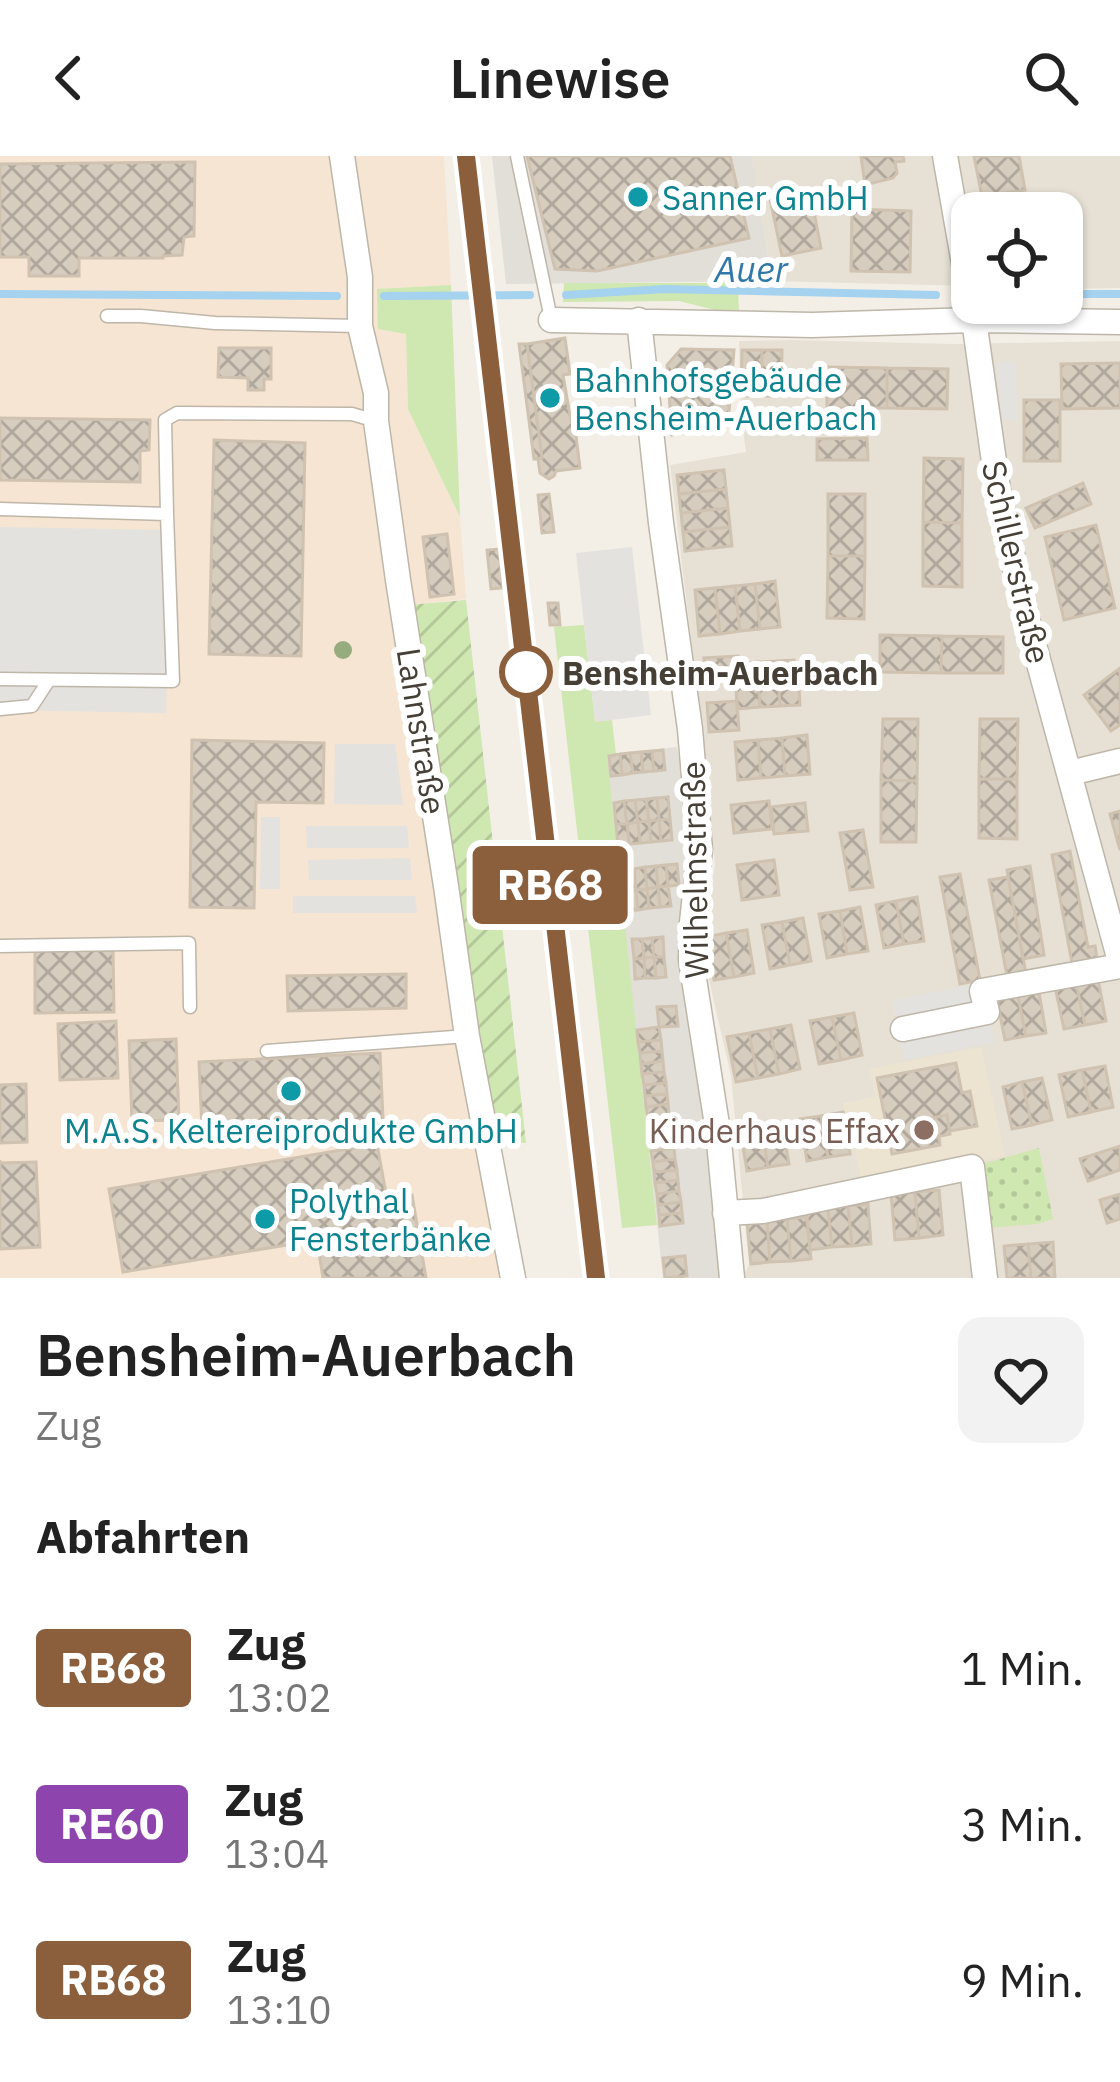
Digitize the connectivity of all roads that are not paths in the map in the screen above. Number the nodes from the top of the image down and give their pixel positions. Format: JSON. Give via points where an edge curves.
{"nodes":[{"id":1,"x":342,"y":156,"type":"edge"},
{"id":2,"x":518,"y":156,"type":"edge"},
{"id":3,"x":945,"y":156,"type":"edge"},
{"id":4,"x":951,"y":192,"type":"edge"},
{"id":5,"x":549,"y":309,"type":"joint"},
{"id":6,"x":107,"y":316,"type":"dead end"},
{"id":7,"x":361,"y":317,"type":"junction"},
{"id":8,"x":639,"y":320,"type":"junction"},
{"id":9,"x":951,"y":321,"type":"edge"},
{"id":10,"x":1083,"y":321,"type":"edge"},
{"id":11,"x":1120,"y":322,"type":"edge"},
{"id":12,"x":975,"y":324,"type":"edge"},
{"id":13,"x":376,"y":421,"type":"junction"},
{"id":14,"x":0,"y":509,"type":"edge"},
{"id":15,"x":166,"y":514,"type":"junction"},
{"id":16,"x":0,"y":680,"type":"edge"},
{"id":17,"x":49,"y":680,"type":"junction"},
{"id":18,"x":0,"y":709,"type":"edge"},
{"id":19,"x":1120,"y":760,"type":"edge"},
{"id":20,"x":1070,"y":773,"type":"junction"},
{"id":21,"x":0,"y":946,"type":"edge"},
{"id":22,"x":1120,"y":963,"type":"edge"},
{"id":23,"x":190,"y":1007,"type":"dead end"},
{"id":24,"x":903,"y":1029,"type":"dead end"},
{"id":25,"x":467,"y":1036,"type":"junction"},
{"id":26,"x":267,"y":1051,"type":"dead end"},
{"id":27,"x":725,"y":1213,"type":"junction"},
{"id":28,"x":513,"y":1278,"type":"edge"},
{"id":29,"x":732,"y":1278,"type":"edge"},
{"id":30,"x":985,"y":1278,"type":"edge"}],
"edges":[{"from":1,"to":7,"type":"street","name":"Lahnstraße"},
{"from":2,"to":5,"type":"lane"},
{"from":3,"to":4,"type":"street","name":"Schillerstraße"},
{"from":5,"to":8,"type":"street"},
{"from":6,"to":7,"type":"lane","via":[[215,323]]},
{"from":7,"to":13,"type":"street","name":"Lahnstraße"},
{"from":8,"to":9,"type":"street"},
{"from":8,"to":27,"type":"street","name":"Wilhelmstraße","via":[[690,729],[700,849],[692,960]]},
{"from":10,"to":11,"type":"street"},
{"from":12,"to":20,"type":"street","name":"Schillerstraße","via":[[1000,504]]},
{"from":13,"to":15,"type":"lane","via":[[352,414],[177,413],[166,420]]},
{"from":13,"to":25,"type":"street","name":"Lahnstraße"},
{"from":14,"to":15,"type":"lane"},
{"from":15,"to":17,"type":"lane","via":[[173,681]]},
{"from":16,"to":17,"type":"lane"},
{"from":17,"to":18,"type":"lane","via":[[32,706]]},
{"from":19,"to":20,"type":"street"},
{"from":20,"to":22,"type":"street","name":"Schillerstraße"},
{"from":21,"to":23,"type":"lane","via":[[189,943]]},
{"from":22,"to":24,"type":"street","via":[[982,991],[987,1012]]},
{"from":25,"to":26,"type":"lane"},
{"from":25,"to":28,"type":"street","name":"Lahnstraße"},
{"from":27,"to":29,"type":"street","name":"Wilhelmstraße"},
{"from":27,"to":30,"type":"street","via":[[972,1167]]}]}
